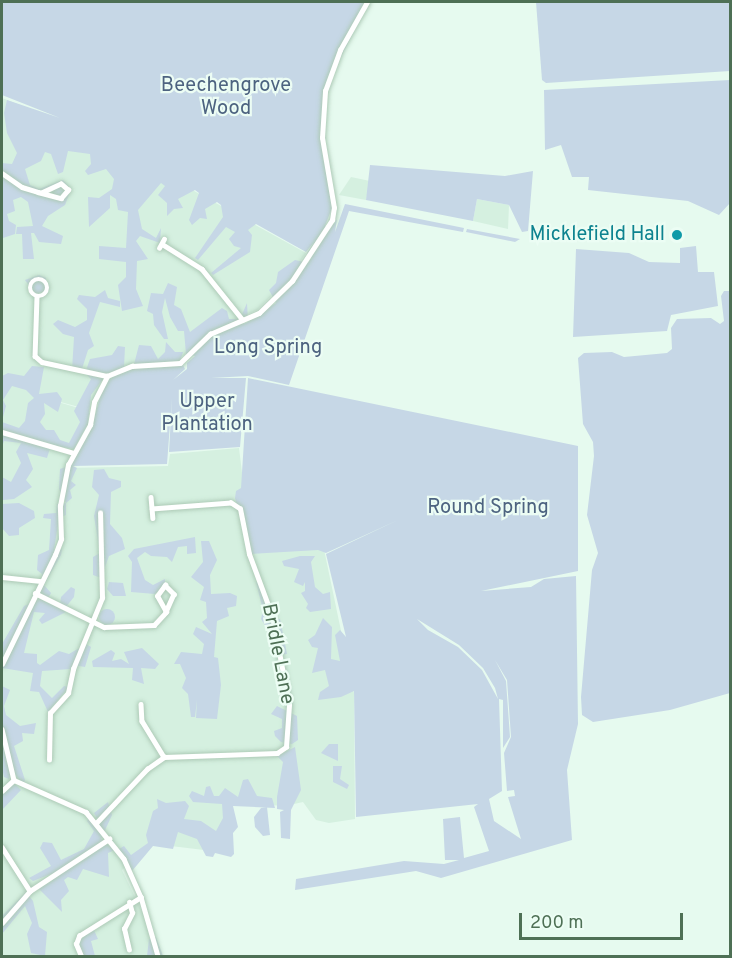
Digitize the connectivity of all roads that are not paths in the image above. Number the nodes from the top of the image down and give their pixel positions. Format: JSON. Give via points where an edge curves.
{"nodes":[{"id":1,"x":367,"y":2,"type":"edge"},
{"id":2,"x":2,"y":173,"type":"edge"},
{"id":3,"x":42,"y":193,"type":"junction"},
{"id":4,"x":162,"y":244,"type":"dead end"},
{"id":5,"x":37,"y":297,"type":"dead end"},
{"id":6,"x":243,"y":320,"type":"junction"},
{"id":7,"x":106,"y":376,"type":"junction"},
{"id":8,"x":2,"y":432,"type":"edge"},
{"id":9,"x":74,"y":453,"type":"junction"},
{"id":10,"x":151,"y":497,"type":"dead end"},
{"id":11,"x":152,"y":509,"type":"junction"},
{"id":12,"x":100,"y":513,"type":"dead end"},
{"id":13,"x":153,"y":518,"type":"dead end"},
{"id":14,"x":2,"y":577,"type":"edge"},
{"id":15,"x":41,"y":581,"type":"junction"},
{"id":16,"x":34,"y":593,"type":"junction"},
{"id":17,"x":165,"y":612,"type":"junction"},
{"id":18,"x":94,"y":624,"type":"junction"},
{"id":19,"x":2,"y":664,"type":"edge"},
{"id":20,"x":141,"y":704,"type":"dead end"},
{"id":21,"x":2,"y":729,"type":"edge"},
{"id":22,"x":48,"y":756,"type":"dead end"},
{"id":23,"x":164,"y":757,"type":"junction"},
{"id":24,"x":14,"y":780,"type":"junction"},
{"id":25,"x":2,"y":791,"type":"edge"},
{"id":26,"x":97,"y":822,"type":"junction"},
{"id":27,"x":110,"y":839,"type":"junction"},
{"id":28,"x":2,"y":845,"type":"edge"},
{"id":29,"x":30,"y":891,"type":"junction"},
{"id":30,"x":141,"y":897,"type":"junction"},
{"id":31,"x":129,"y":902,"type":"junction"},
{"id":32,"x":2,"y":923,"type":"edge"},
{"id":33,"x":129,"y":950,"type":"dead end"},
{"id":34,"x":81,"y":957,"type":"edge"},
{"id":35,"x":158,"y":957,"type":"edge"}],
"edges":[{"from":1,"to":6,"type":"street","via":[[340,50],[325,91],[322,138],[334,208],[332,220],[292,281],[259,313]]},
{"from":2,"to":3,"type":"street","via":[[22,187]]},
{"from":3,"to":3,"type":"street","via":[[61,184],[68,190],[61,198]]},
{"from":4,"to":6,"type":"street","via":[[202,269]]},
{"from":5,"to":7,"type":"street","via":[[36,356],[42,362]]},
{"from":6,"to":7,"type":"street","via":[[210,334],[180,363],[132,366]]},
{"from":7,"to":9,"type":"street","via":[[94,402],[90,425]]},
{"from":8,"to":9,"type":"street"},
{"from":9,"to":15,"type":"street","via":[[60,506],[61,539]]},
{"from":10,"to":11,"type":"street"},
{"from":11,"to":13,"type":"street"},
{"from":11,"to":23,"type":"street","name":"Bridle Lane","via":[[231,503],[240,509],[249,554],[272,616],[289,705],[286,747],[277,753]]},
{"from":12,"to":18,"type":"street","via":[[103,583]]},
{"from":14,"to":15,"type":"street"},
{"from":15,"to":16,"type":"street"},
{"from":16,"to":18,"type":"street"},
{"from":16,"to":19,"type":"street"},
{"from":17,"to":17,"type":"street","via":[[157,596],[165,585],[174,594]]},
{"from":17,"to":18,"type":"street","via":[[154,625]]},
{"from":18,"to":22,"type":"street","via":[[74,669],[69,693],[50,713]]},
{"from":20,"to":23,"type":"street","via":[[142,721]]},
{"from":21,"to":24,"type":"street"},
{"from":23,"to":26,"type":"street"},
{"from":24,"to":25,"type":"street"},
{"from":24,"to":26,"type":"street","via":[[86,812]]},
{"from":26,"to":27,"type":"street"},
{"from":27,"to":29,"type":"street"},
{"from":27,"to":30,"type":"street"},
{"from":28,"to":29,"type":"street"},
{"from":29,"to":32,"type":"street"},
{"from":30,"to":31,"type":"street"},
{"from":30,"to":35,"type":"street"},
{"from":31,"to":33,"type":"street","via":[[132,913],[124,929]]},
{"from":31,"to":34,"type":"street","via":[[79,936],[76,944]]}]}
